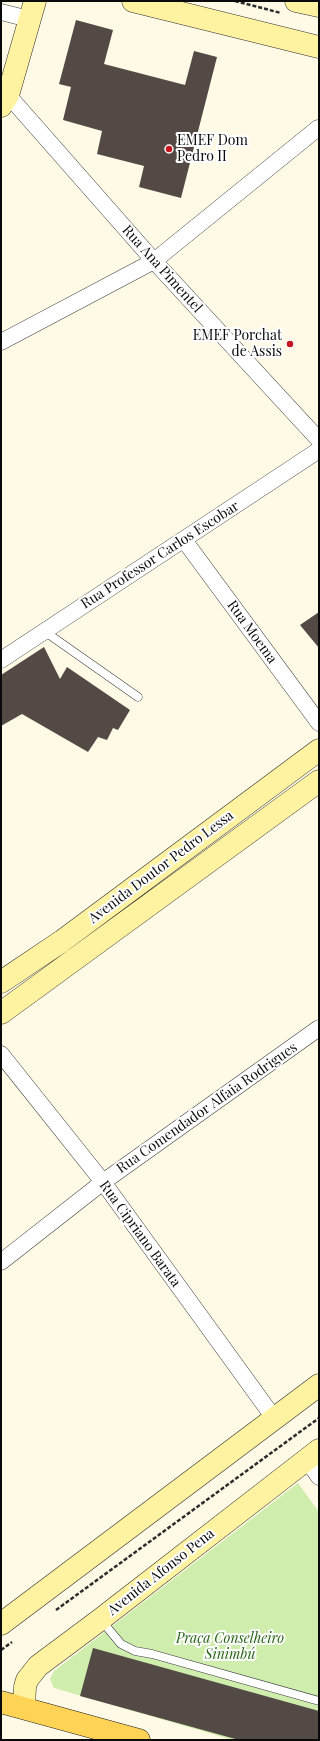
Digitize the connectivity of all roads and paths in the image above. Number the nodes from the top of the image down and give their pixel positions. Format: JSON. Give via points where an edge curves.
{"nodes":[{"id":1,"x":133,"y":1,"type":"edge"},
{"id":2,"x":235,"y":1,"type":"edge"},
{"id":3,"x":319,"y":6,"type":"edge"},
{"id":4,"x":289,"y":7,"type":"edge"},
{"id":5,"x":4,"y":9,"type":"edge"},
{"id":6,"x":32,"y":10,"type":"edge"},
{"id":7,"x":319,"y":47,"type":"edge"},
{"id":8,"x":5,"y":100,"type":"edge"},
{"id":9,"x":319,"y":126,"type":"edge"},
{"id":10,"x":154,"y":261,"type":"junction"},
{"id":11,"x":1,"y":342,"type":"edge"},
{"id":12,"x":319,"y":440,"type":"edge"},
{"id":13,"x":319,"y":450,"type":"edge"},
{"id":14,"x":184,"y":540,"type":"junction"},
{"id":15,"x":44,"y":631,"type":"junction"},
{"id":16,"x":1,"y":660,"type":"edge"},
{"id":17,"x":138,"y":697,"type":"dead end"},
{"id":18,"x":319,"y":723,"type":"edge"},
{"id":19,"x":319,"y":750,"type":"edge"},
{"id":20,"x":319,"y":781,"type":"edge"},
{"id":21,"x":1,"y":982,"type":"edge"},
{"id":22,"x":1,"y":1013,"type":"edge"},
{"id":23,"x":319,"y":1028,"type":"edge"},
{"id":24,"x":1,"y":1054,"type":"edge"},
{"id":25,"x":103,"y":1182,"type":"junction"},
{"id":26,"x":1,"y":1262,"type":"edge"},
{"id":27,"x":319,"y":1384,"type":"edge"},
{"id":28,"x":274,"y":1418,"type":"junction"},
{"id":29,"x":319,"y":1418,"type":"edge"},
{"id":30,"x":312,"y":1455,"type":"edge"},
{"id":31,"x":319,"y":1477,"type":"edge"},
{"id":32,"x":52,"y":1613,"type":"dead end"},
{"id":33,"x":101,"y":1619,"type":"junction"},
{"id":34,"x":7,"y":1633,"type":"edge"},
{"id":35,"x":1,"y":1650,"type":"edge"},
{"id":36,"x":319,"y":1701,"type":"edge"},
{"id":37,"x":1,"y":1702,"type":"edge"},
{"id":38,"x":24,"y":1707,"type":"junction"},
{"id":39,"x":139,"y":1740,"type":"edge"}],
"edges":[{"from":1,"to":7,"type":"main road"},
{"from":2,"to":4,"type":"path"},
{"from":3,"to":4,"type":"main road"},
{"from":5,"to":6,"type":"street"},
{"from":6,"to":8,"type":"main road"},
{"from":8,"to":10,"type":"street","name":"Rua Ana Pimentel"},
{"from":9,"to":10,"type":"street"},
{"from":10,"to":11,"type":"street"},
{"from":10,"to":12,"type":"street","name":"Rua Ana Pimentel"},
{"from":13,"to":14,"type":"street","name":"Rua Professor Carlos Escobar"},
{"from":14,"to":15,"type":"street","name":"Rua Professor Carlos Escobar"},
{"from":14,"to":18,"type":"street","name":"Rua Moema"},
{"from":15,"to":16,"type":"street","name":"Rua Professor Carlos Escobar"},
{"from":15,"to":17,"type":"lane"},
{"from":19,"to":21,"type":"main road","name":"Avenida Doutor Pedro Lessa","via":[[62,941]]},
{"from":20,"to":22,"type":"main road","name":"Avenida Doutor Pedro Lessa"},
{"from":23,"to":25,"type":"street","name":"Rua Comendador Alfaia Rodrigues"},
{"from":24,"to":25,"type":"street","name":"Rua Cipriano Barata"},
{"from":25,"to":26,"type":"street","name":"Rua Comendador Alfaia Rodrigues"},
{"from":25,"to":28,"type":"street","name":"Rua Cipriano Barata"},
{"from":27,"to":28,"type":"main road"},
{"from":28,"to":34,"type":"main road"},
{"from":29,"to":32,"type":"path"},
{"from":30,"to":31,"type":"street"},
{"from":30,"to":33,"type":"main road","name":"Avenida Afonso Pena"},
{"from":33,"to":36,"type":"lane","via":[[121,1644],[135,1651]]},
{"from":33,"to":38,"type":"main road","name":"Avenida Afonso Pena","via":[[34,1669],[25,1687]]},
{"from":34,"to":35,"type":"path"},
{"from":37,"to":38,"type":"main road"},
{"from":38,"to":39,"type":"main road"}]}
